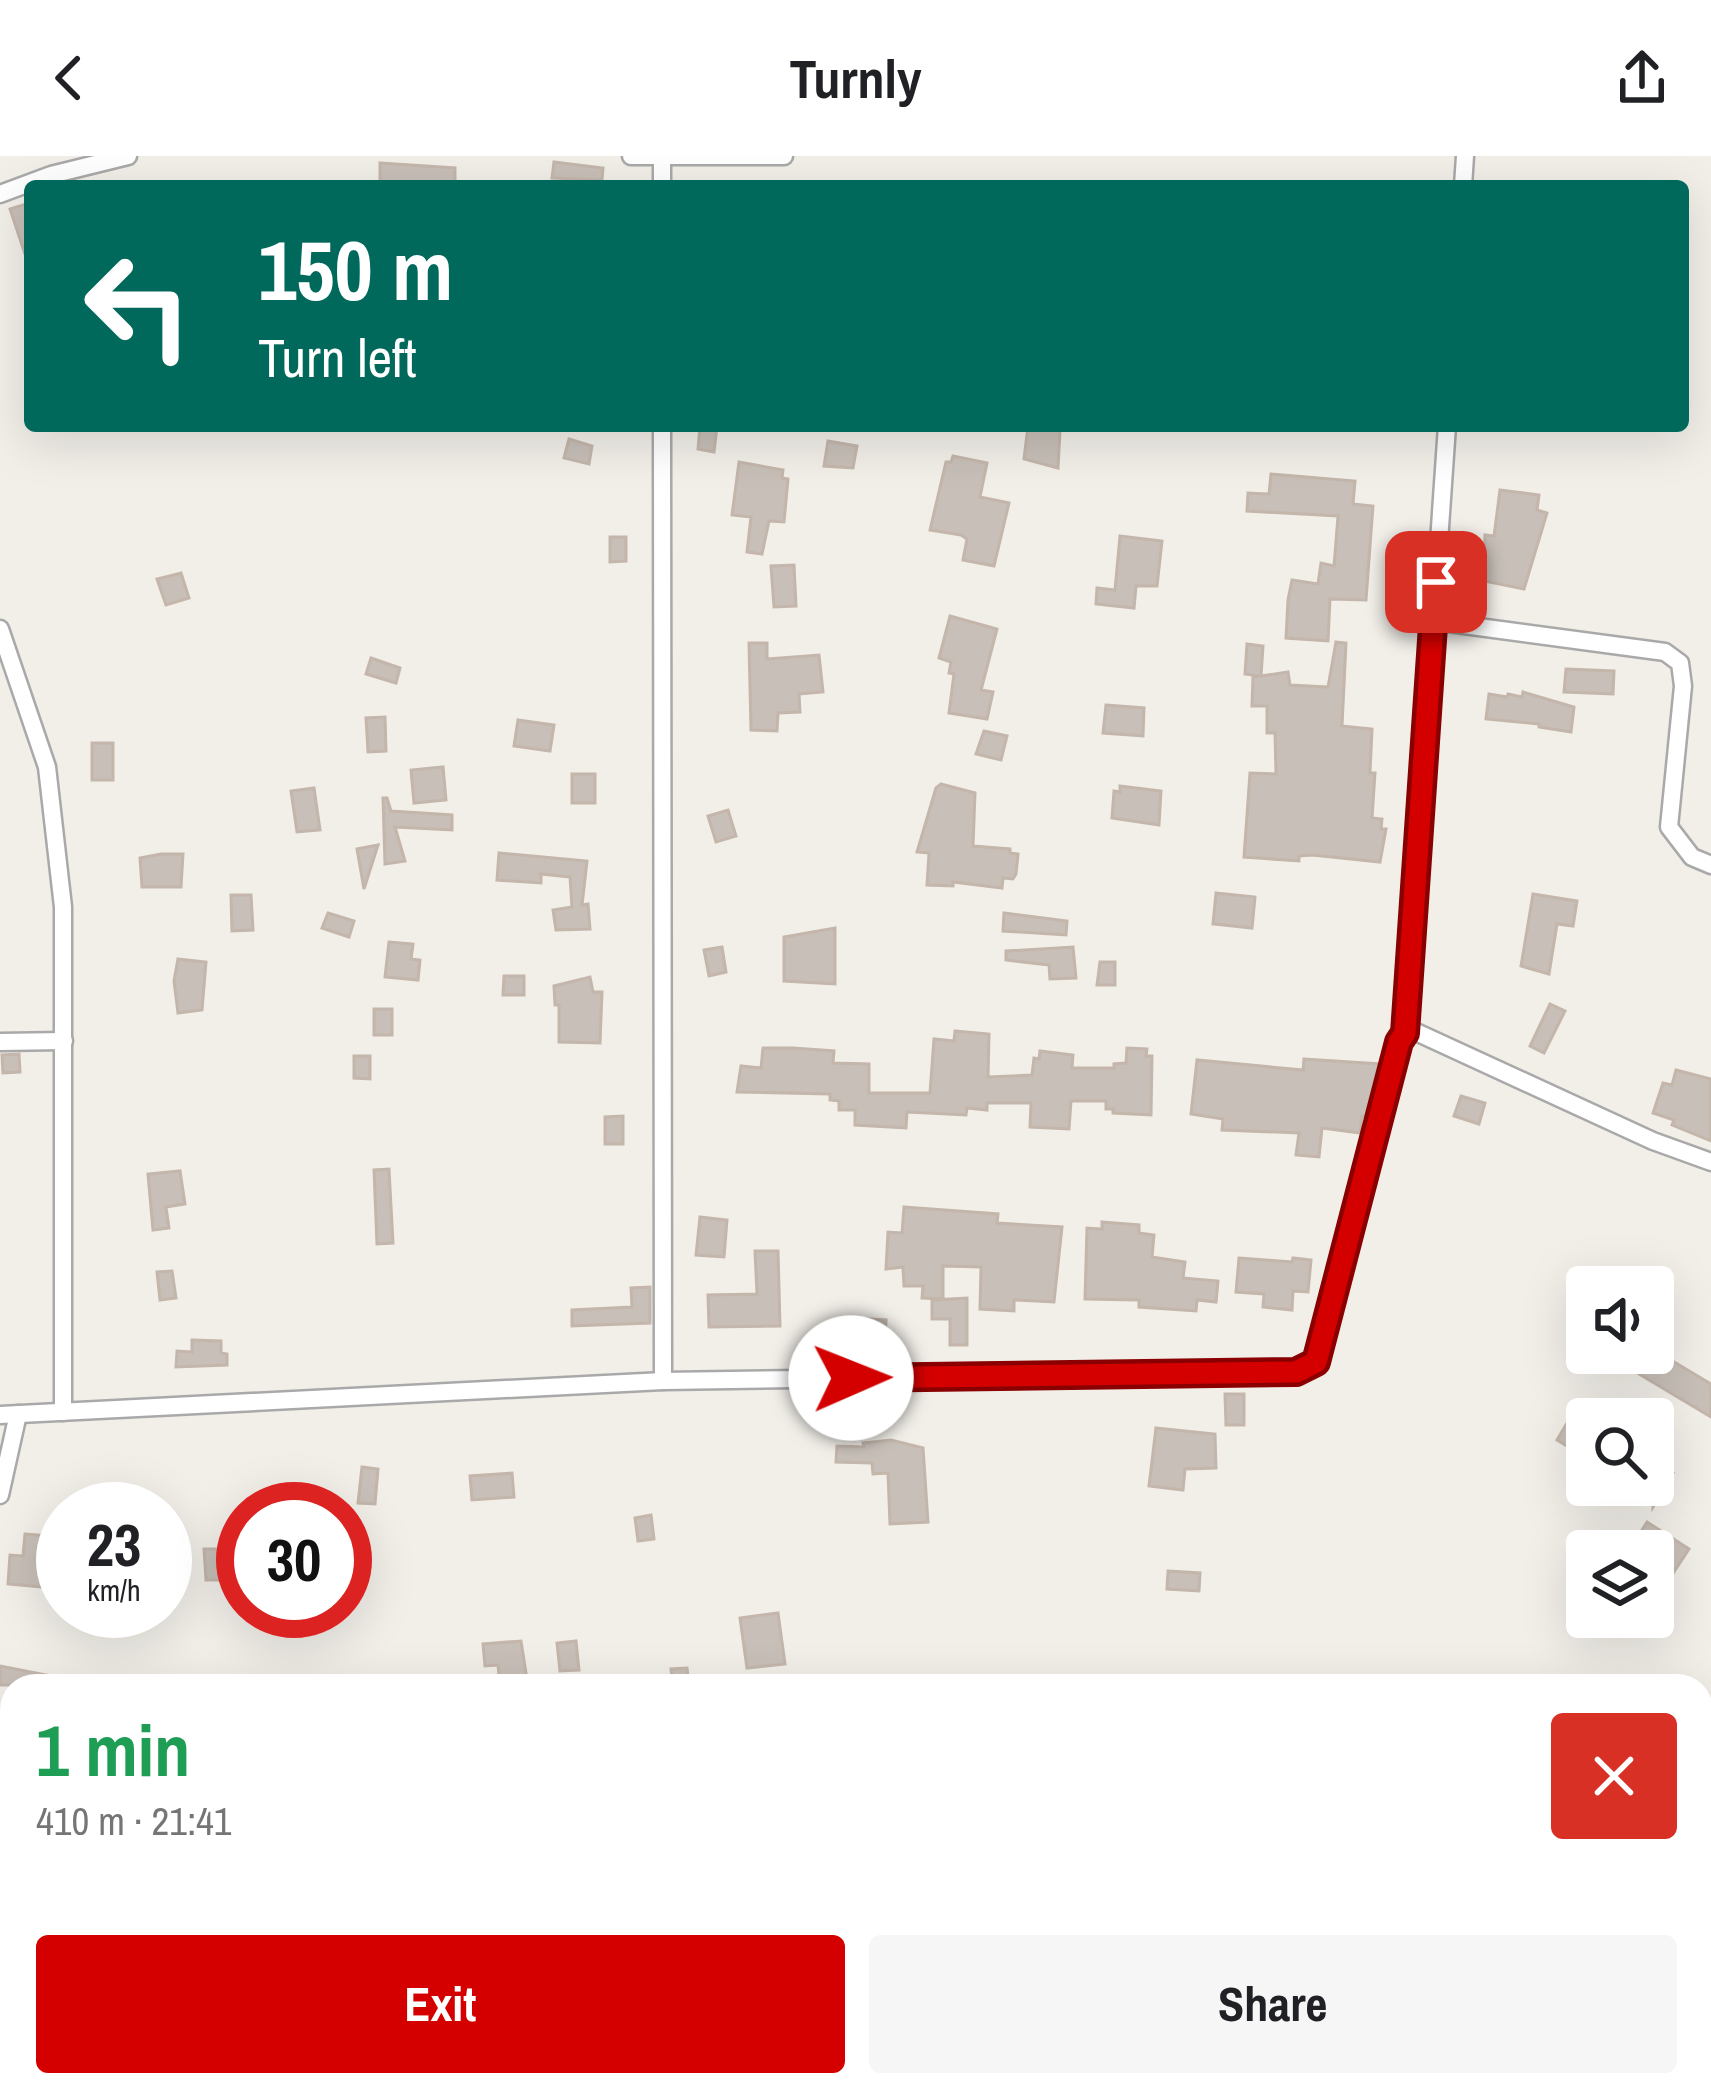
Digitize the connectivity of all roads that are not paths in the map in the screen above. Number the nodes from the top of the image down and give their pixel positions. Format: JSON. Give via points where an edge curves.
{"nodes":[{"id":1,"x":128,"y":156,"type":"edge"},
{"id":2,"x":631,"y":156,"type":"edge"},
{"id":3,"x":784,"y":156,"type":"edge"},
{"id":4,"x":662,"y":158,"type":"edge"},
{"id":5,"x":38,"y":180,"type":"edge"},
{"id":6,"x":662,"y":432,"type":"edge"},
{"id":7,"x":1447,"y":432,"type":"edge"},
{"id":8,"x":1434,"y":621,"type":"junction"},
{"id":9,"x":0,"y":629,"type":"edge"},
{"id":10,"x":1711,"y":866,"type":"edge"},
{"id":11,"x":1405,"y":1033,"type":"junction"},
{"id":12,"x":64,"y":1041,"type":"junction"},
{"id":13,"x":0,"y":1042,"type":"edge"},
{"id":14,"x":1711,"y":1162,"type":"edge"},
{"id":15,"x":663,"y":1382,"type":"junction"},
{"id":16,"x":63,"y":1412,"type":"junction"},
{"id":17,"x":9,"y":1414,"type":"edge"},
{"id":18,"x":0,"y":1496,"type":"edge"}],
"edges":[{"from":1,"to":5,"type":"street"},
{"from":2,"to":4,"type":"street"},
{"from":3,"to":4,"type":"street"},
{"from":6,"to":15,"type":"street"},
{"from":7,"to":8,"type":"street"},
{"from":8,"to":10,"type":"street","via":[[1665,652],[1680,663],[1669,827],[1692,857]]},
{"from":8,"to":11,"type":"street"},
{"from":9,"to":12,"type":"street","via":[[46,767],[63,907]]},
{"from":11,"to":14,"type":"street"},
{"from":11,"to":15,"type":"street","via":[[1316,1362],[1306,1370]]},
{"from":12,"to":13,"type":"street"},
{"from":12,"to":16,"type":"street"},
{"from":15,"to":16,"type":"street"},
{"from":16,"to":17,"type":"street"},
{"from":17,"to":18,"type":"street"}]}
